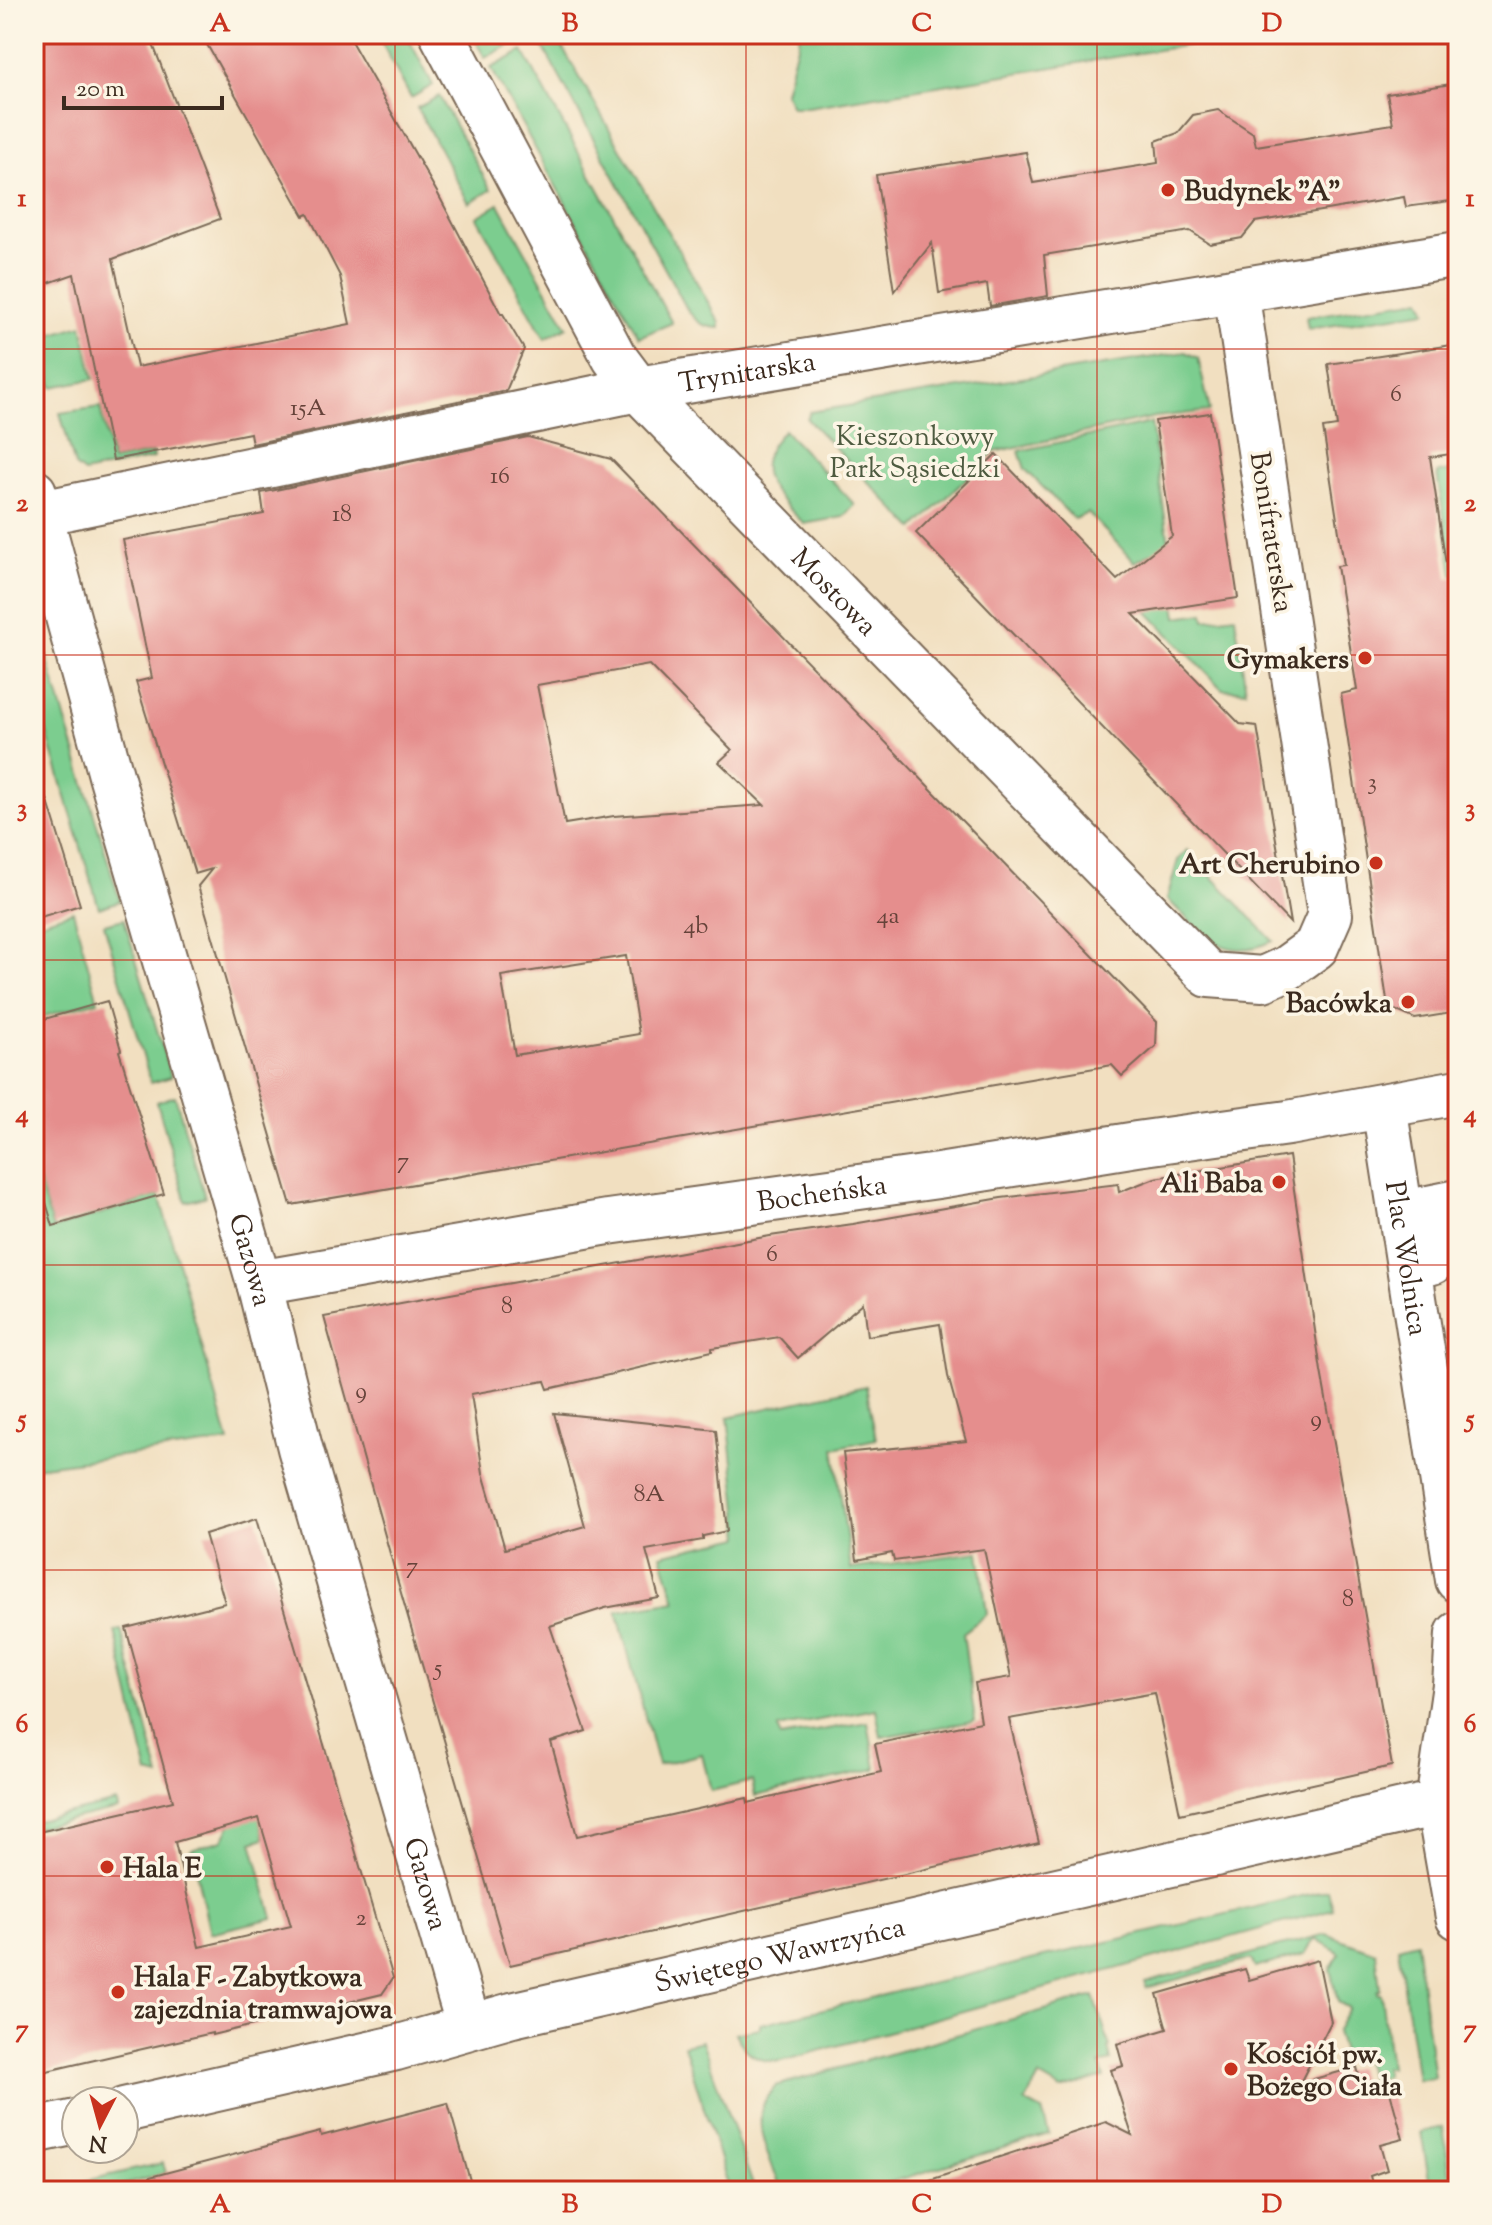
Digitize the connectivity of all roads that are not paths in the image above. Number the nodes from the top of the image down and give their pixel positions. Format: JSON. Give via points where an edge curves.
{"nodes":[{"id":1,"x":442,"y":34,"type":"edge"},
{"id":2,"x":1458,"y":254,"type":"edge"},
{"id":3,"x":1236,"y":291,"type":"junction"},
{"id":4,"x":638,"y":389,"type":"junction"},
{"id":5,"x":37,"y":502,"type":"edge"},
{"id":6,"x":1330,"y":915,"type":"joint"},
{"id":7,"x":1458,"y":1092,"type":"edge"},
{"id":8,"x":1384,"y":1106,"type":"junction"},
{"id":9,"x":1458,"y":1202,"type":"edge"},
{"id":10,"x":259,"y":1283,"type":"junction"},
{"id":11,"x":1458,"y":1422,"type":"edge"},
{"id":12,"x":1458,"y":1580,"type":"edge"},
{"id":13,"x":1458,"y":1634,"type":"edge"},
{"id":14,"x":1438,"y":1803,"type":"junction"},
{"id":15,"x":1458,"y":1917,"type":"edge"},
{"id":16,"x":469,"y":2027,"type":"junction"},
{"id":17,"x":140,"y":2106,"type":"edge"},
{"id":18,"x":60,"y":2125,"type":"edge"},
{"id":19,"x":34,"y":2131,"type":"edge"}],
"edges":[{"from":1,"to":4,"type":"street","name":"Mostowa","via":[[614,357]]},
{"from":2,"to":3,"type":"street","name":"Trynitarska"},
{"from":3,"to":4,"type":"street","name":"Trynitarska"},
{"from":3,"to":6,"type":"street","name":"Bonifraterska"},
{"from":4,"to":5,"type":"street","name":"Trynitarska"},
{"from":4,"to":6,"type":"street","name":"Mostowa","via":[[1209,975],[1263,979],[1287,968],[1316,947]]},
{"from":5,"to":10,"type":"street","name":"Gazowa"},
{"from":7,"to":8,"type":"street"},
{"from":8,"to":10,"type":"street","name":"Bocheńska","via":[[608,1222]]},
{"from":8,"to":12,"type":"street","name":"Plac Wolnica"},
{"from":9,"to":11,"type":"street","name":"Plac Wolnica","via":[[1423,1209]]},
{"from":10,"to":16,"type":"street","name":"Gazowa","via":[[300,1448]]},
{"from":13,"to":14,"type":"street"},
{"from":14,"to":15,"type":"street"},
{"from":14,"to":16,"type":"street","name":"Świętego Wawrzyńca"},
{"from":16,"to":17,"type":"street","name":"Świętego Wawrzyńca"},
{"from":18,"to":19,"type":"street"}]}
